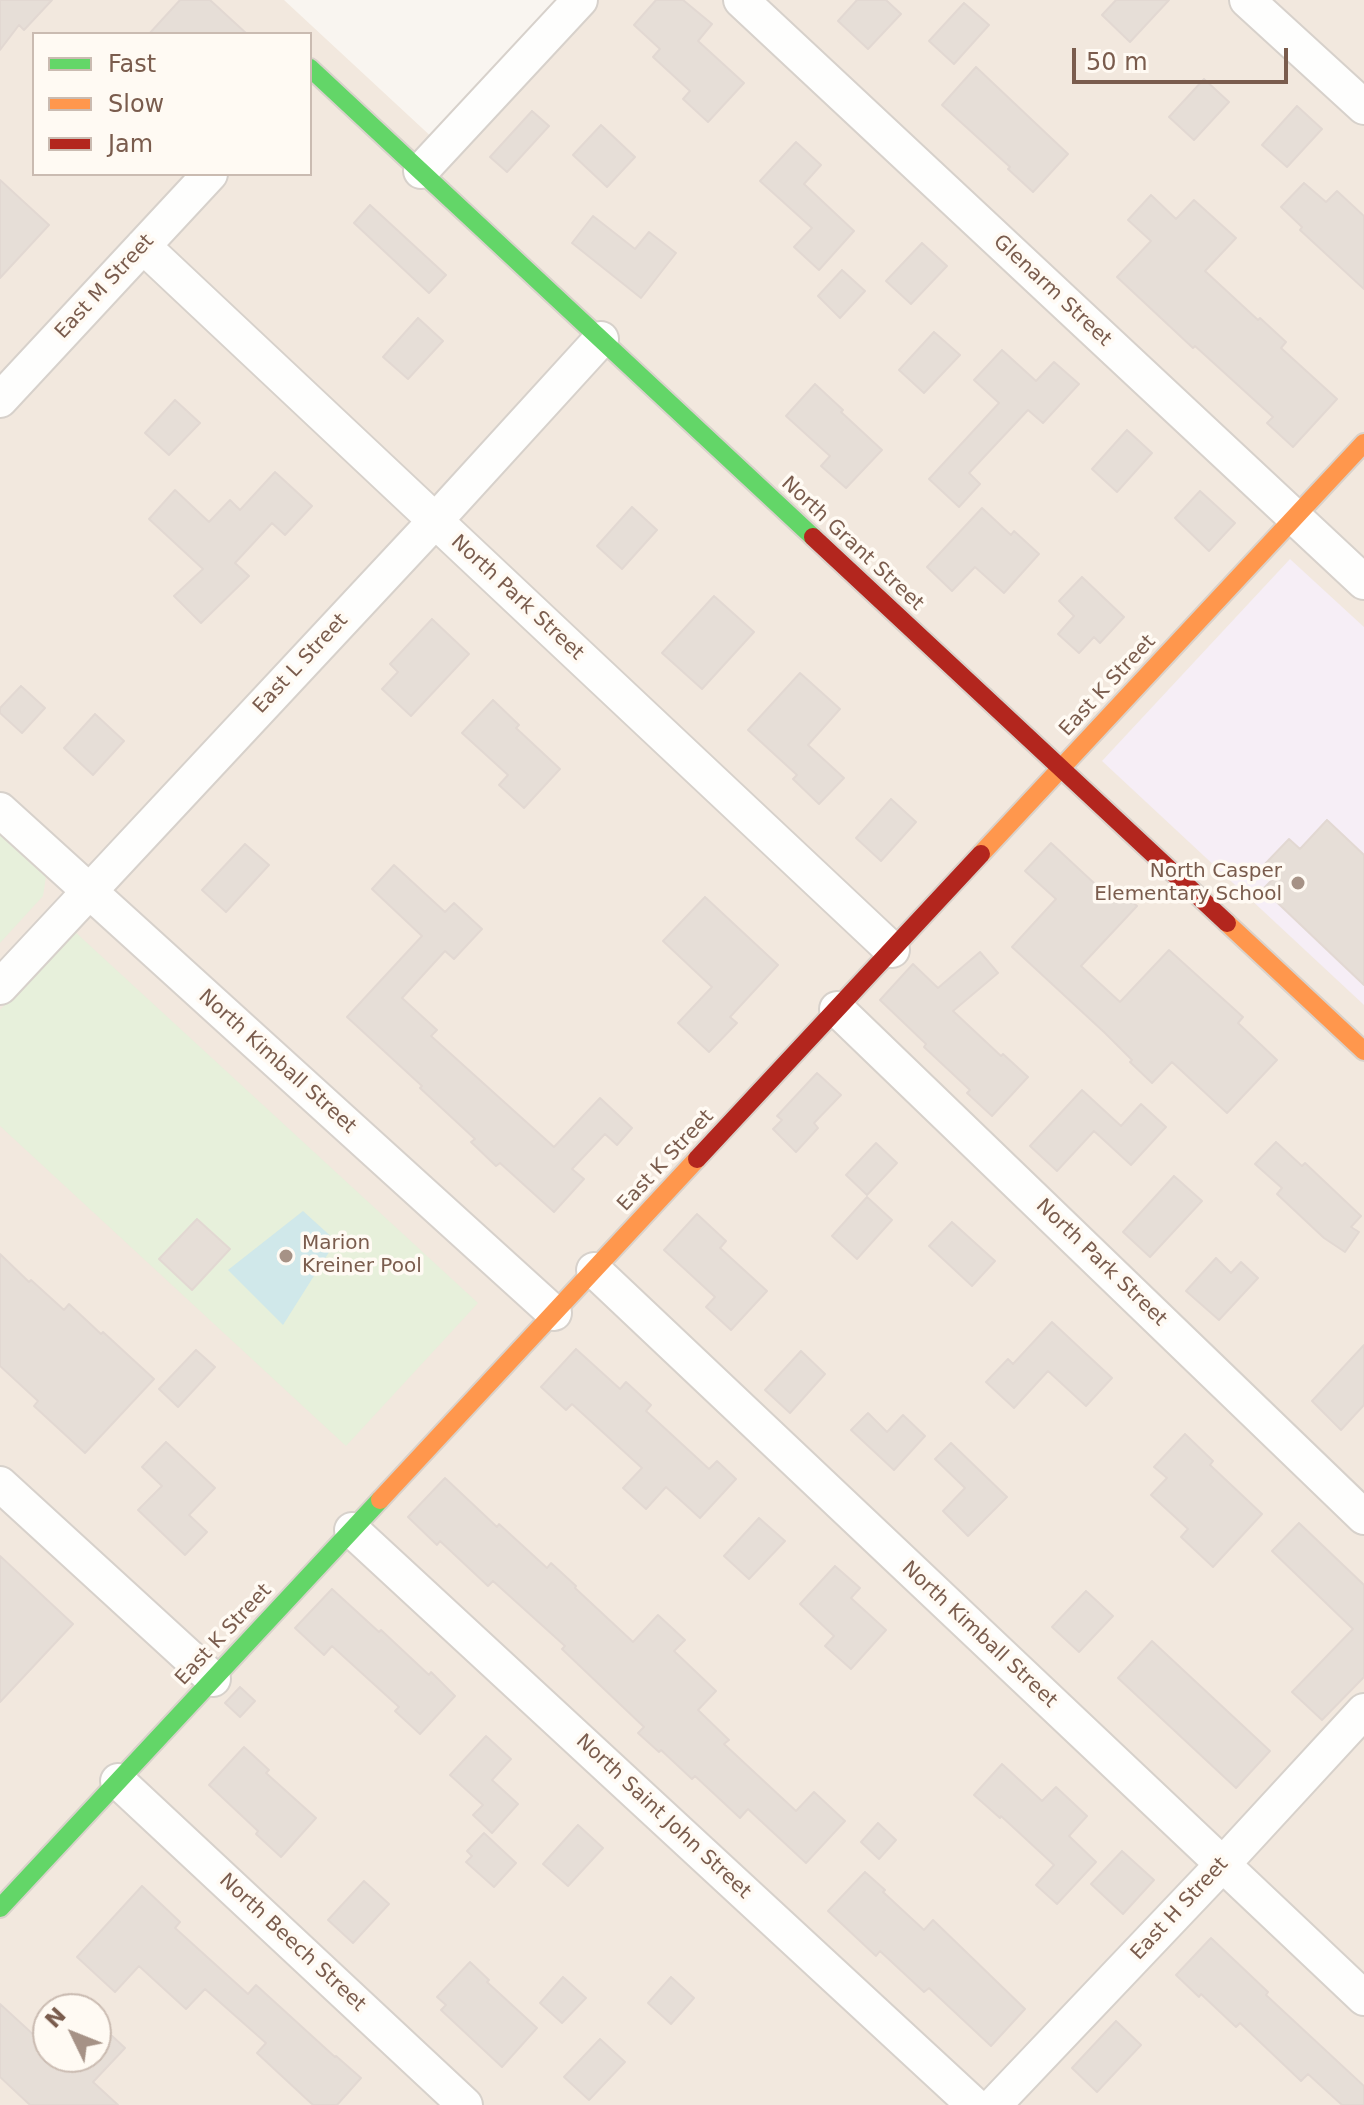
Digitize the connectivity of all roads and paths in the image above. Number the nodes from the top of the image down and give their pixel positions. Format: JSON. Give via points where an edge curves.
{"nodes":[{"id":1,"x":580,"y":0,"type":"edge"},
{"id":2,"x":741,"y":0,"type":"edge"},
{"id":3,"x":1247,"y":0,"type":"edge"},
{"id":4,"x":312,"y":70,"type":"edge"},
{"id":5,"x":1364,"y":107,"type":"edge"},
{"id":6,"x":421,"y":171,"type":"junction"},
{"id":7,"x":208,"y":176,"type":"edge"},
{"id":8,"x":143,"y":246,"type":"junction"},
{"id":9,"x":601,"y":339,"type":"junction"},
{"id":10,"x":0,"y":400,"type":"edge"},
{"id":11,"x":1364,"y":443,"type":"edge"},
{"id":12,"x":1295,"y":517,"type":"junction"},
{"id":13,"x":435,"y":521,"type":"junction"},
{"id":14,"x":1364,"y":582,"type":"edge"},
{"id":15,"x":1061,"y":769,"type":"junction"},
{"id":16,"x":0,"y":810,"type":"edge"},
{"id":17,"x":90,"y":892,"type":"junction"},
{"id":18,"x":892,"y":950,"type":"junction"},
{"id":19,"x":0,"y":987,"type":"edge"},
{"id":20,"x":837,"y":1009,"type":"junction"},
{"id":21,"x":1364,"y":1051,"type":"edge"},
{"id":22,"x":594,"y":1270,"type":"junction"},
{"id":23,"x":554,"y":1313,"type":"junction"},
{"id":24,"x":0,"y":1484,"type":"edge"},
{"id":25,"x":1364,"y":1517,"type":"edge"},
{"id":26,"x":352,"y":1530,"type":"junction"},
{"id":27,"x":213,"y":1679,"type":"junction"},
{"id":28,"x":1364,"y":1711,"type":"edge"},
{"id":29,"x":118,"y":1781,"type":"junction"},
{"id":30,"x":1222,"y":1865,"type":"junction"},
{"id":31,"x":0,"y":1908,"type":"edge"},
{"id":32,"x":1364,"y":1998,"type":"edge"},
{"id":33,"x":465,"y":2105,"type":"edge"},
{"id":34,"x":974,"y":2105,"type":"edge"},
{"id":35,"x":994,"y":2105,"type":"edge"}],
"edges":[{"from":1,"to":6,"type":"street"},
{"from":2,"to":12,"type":"street","name":"Glenarm Street"},
{"from":3,"to":5,"type":"street"},
{"from":4,"to":6,"type":"street","name":"North Grant Street"},
{"from":6,"to":9,"type":"street","name":"North Grant Street"},
{"from":7,"to":8,"type":"street","name":"East M Street"},
{"from":8,"to":10,"type":"street","name":"East M Street"},
{"from":8,"to":13,"type":"street","name":"North Park Street"},
{"from":9,"to":13,"type":"street","name":"East L Street"},
{"from":9,"to":15,"type":"street","name":"North Grant Street"},
{"from":11,"to":12,"type":"street","name":"East K Street"},
{"from":12,"to":14,"type":"street","name":"Glenarm Street"},
{"from":12,"to":15,"type":"street","name":"East K Street"},
{"from":13,"to":17,"type":"street","name":"East L Street"},
{"from":13,"to":18,"type":"street","name":"North Park Street"},
{"from":15,"to":18,"type":"street","name":"East K Street"},
{"from":15,"to":21,"type":"street","name":"North Grant Street"},
{"from":16,"to":17,"type":"street","name":"North Kimball Street"},
{"from":17,"to":19,"type":"street","name":"East L Street"},
{"from":17,"to":23,"type":"street","name":"North Kimball Street"},
{"from":18,"to":20,"type":"street","name":"East K Street"},
{"from":20,"to":22,"type":"street","name":"East K Street"},
{"from":20,"to":25,"type":"street","name":"North Park Street"},
{"from":22,"to":23,"type":"street","name":"East K Street"},
{"from":22,"to":30,"type":"street","name":"North Kimball Street"},
{"from":23,"to":26,"type":"street","name":"East K Street"},
{"from":24,"to":27,"type":"street"},
{"from":26,"to":27,"type":"street","name":"East K Street"},
{"from":26,"to":34,"type":"street","name":"North Saint John Street"},
{"from":27,"to":29,"type":"street","name":"East K Street"},
{"from":28,"to":30,"type":"street","name":"East H Street"},
{"from":29,"to":31,"type":"street","name":"East K Street"},
{"from":29,"to":33,"type":"street","name":"North Beech Street"},
{"from":30,"to":32,"type":"street","name":"North Kimball Street"},
{"from":30,"to":35,"type":"street","name":"East H Street"}]}
